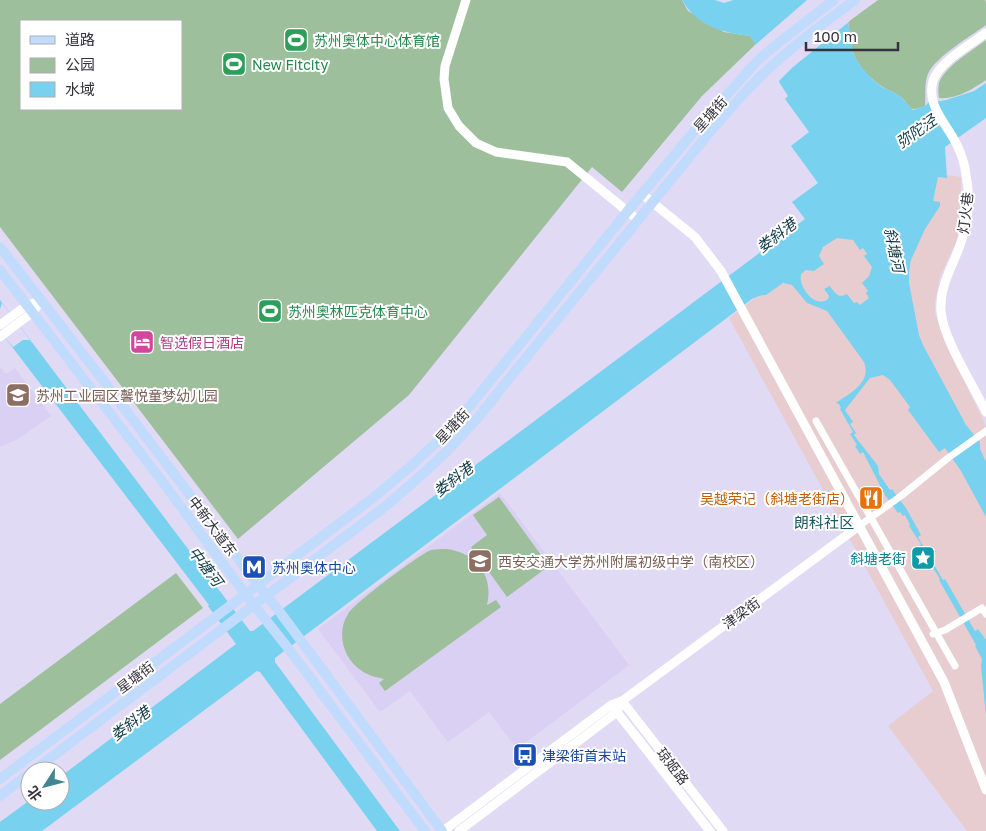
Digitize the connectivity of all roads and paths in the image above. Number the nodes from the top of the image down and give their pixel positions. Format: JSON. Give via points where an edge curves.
{"nodes":[{"id":1,"x":466,"y":0,"type":"edge"},
{"id":2,"x":834,"y":0,"type":"edge"},
{"id":3,"x":855,"y":0,"type":"edge"},
{"id":4,"x":986,"y":33,"type":"edge"},
{"id":5,"x":642,"y":194,"type":"junction"},
{"id":6,"x":652,"y":203,"type":"junction"},
{"id":7,"x":627,"y":212,"type":"junction"},
{"id":8,"x":638,"y":220,"type":"junction"},
{"id":9,"x":0,"y":247,"type":"edge"},
{"id":10,"x":0,"y":270,"type":"edge"},
{"id":11,"x":41,"y":300,"type":"junction"},
{"id":12,"x":30,"y":309,"type":"junction"},
{"id":13,"x":15,"y":320,"type":"junction"},
{"id":14,"x":0,"y":325,"type":"edge"},
{"id":15,"x":2,"y":336,"type":"edge"},
{"id":16,"x":986,"y":412,"type":"edge"},
{"id":17,"x":816,"y":421,"type":"dead end"},
{"id":18,"x":984,"y":432,"type":"edge"},
{"id":19,"x":871,"y":517,"type":"junction"},
{"id":20,"x":859,"y":526,"type":"junction"},
{"id":21,"x":258,"y":586,"type":"junction"},
{"id":22,"x":246,"y":595,"type":"junction"},
{"id":23,"x":267,"y":596,"type":"junction"},
{"id":24,"x":255,"y":605,"type":"junction"},
{"id":25,"x":986,"y":614,"type":"edge"},
{"id":26,"x":934,"y":633,"type":"junction"},
{"id":27,"x":954,"y":666,"type":"dead end"},
{"id":28,"x":622,"y":701,"type":"junction"},
{"id":29,"x":614,"y":708,"type":"junction"},
{"id":30,"x":46,"y":761,"type":"edge"},
{"id":31,"x":0,"y":779,"type":"edge"},
{"id":32,"x":20,"y":781,"type":"edge"},
{"id":33,"x":986,"y":790,"type":"edge"},
{"id":34,"x":0,"y":796,"type":"edge"},
{"id":35,"x":425,"y":831,"type":"edge"},
{"id":36,"x":442,"y":831,"type":"edge"},
{"id":37,"x":460,"y":831,"type":"edge"},
{"id":38,"x":710,"y":831,"type":"edge"},
{"id":39,"x":723,"y":831,"type":"edge"}],
"edges":[{"from":1,"to":7,"type":"street","via":[[445,66],[444,79],[445,101],[459,126],[476,143],[496,152],[567,162]]},
{"from":2,"to":5,"type":"main road","name":"星塘街","via":[[757,61]]},
{"from":3,"to":6,"type":"main road","name":"星塘街","via":[[766,70]]},
{"from":4,"to":16,"type":"street","name":"灯火巷","via":[[938,71],[933,82],[933,101],[956,143],[966,171],[969,201],[963,236],[944,283],[941,312],[950,341]]},
{"from":5,"to":6,"type":"street"},
{"from":5,"to":7,"type":"main road","name":"星塘街"},
{"from":6,"to":8,"type":"main road","name":"星塘街"},
{"from":6,"to":20,"type":"street","via":[[695,237],[721,271]]},
{"from":7,"to":8,"type":"street"},
{"from":7,"to":21,"type":"main road","name":"星塘街","via":[[452,428],[373,498]]},
{"from":8,"to":23,"type":"main road","name":"星塘街","via":[[462,437],[382,510]]},
{"from":9,"to":11,"type":"main road","name":"中新大道东"},
{"from":10,"to":12,"type":"main road","name":"中新大道东"},
{"from":11,"to":12,"type":"street"},
{"from":11,"to":21,"type":"main road","name":"中新大道东"},
{"from":12,"to":13,"type":"street"},
{"from":12,"to":22,"type":"main road","name":"中新大道东"},
{"from":13,"to":14,"type":"street"},
{"from":13,"to":15,"type":"street"},
{"from":17,"to":19,"type":"street"},
{"from":18,"to":19,"type":"street"},
{"from":19,"to":20,"type":"street"},
{"from":19,"to":26,"type":"street"},
{"from":20,"to":28,"type":"street","name":"津梁街"},
{"from":20,"to":33,"type":"street","via":[[944,682]]},
{"from":21,"to":22,"type":"main road","name":"星塘街"},
{"from":21,"to":23,"type":"main road","name":"中新大道东"},
{"from":22,"to":24,"type":"main road","name":"中新大道东"},
{"from":22,"to":31,"type":"main road","name":"星塘街"},
{"from":23,"to":24,"type":"main road","name":"星塘街"},
{"from":23,"to":36,"type":"main road","name":"中新大道东"},
{"from":24,"to":30,"type":"main road","name":"星塘街"},
{"from":24,"to":35,"type":"main road","name":"中新大道东"},
{"from":25,"to":26,"type":"street","via":[[982,608]]},
{"from":26,"to":27,"type":"street"},
{"from":28,"to":29,"type":"street","name":"津梁街"},
{"from":28,"to":39,"type":"street","name":"琼姬路"},
{"from":29,"to":36,"type":"street","name":"津梁街"},
{"from":29,"to":37,"type":"street","name":"津梁街"},
{"from":29,"to":38,"type":"street","name":"琼姬路"},
{"from":32,"to":34,"type":"main road"}]}
